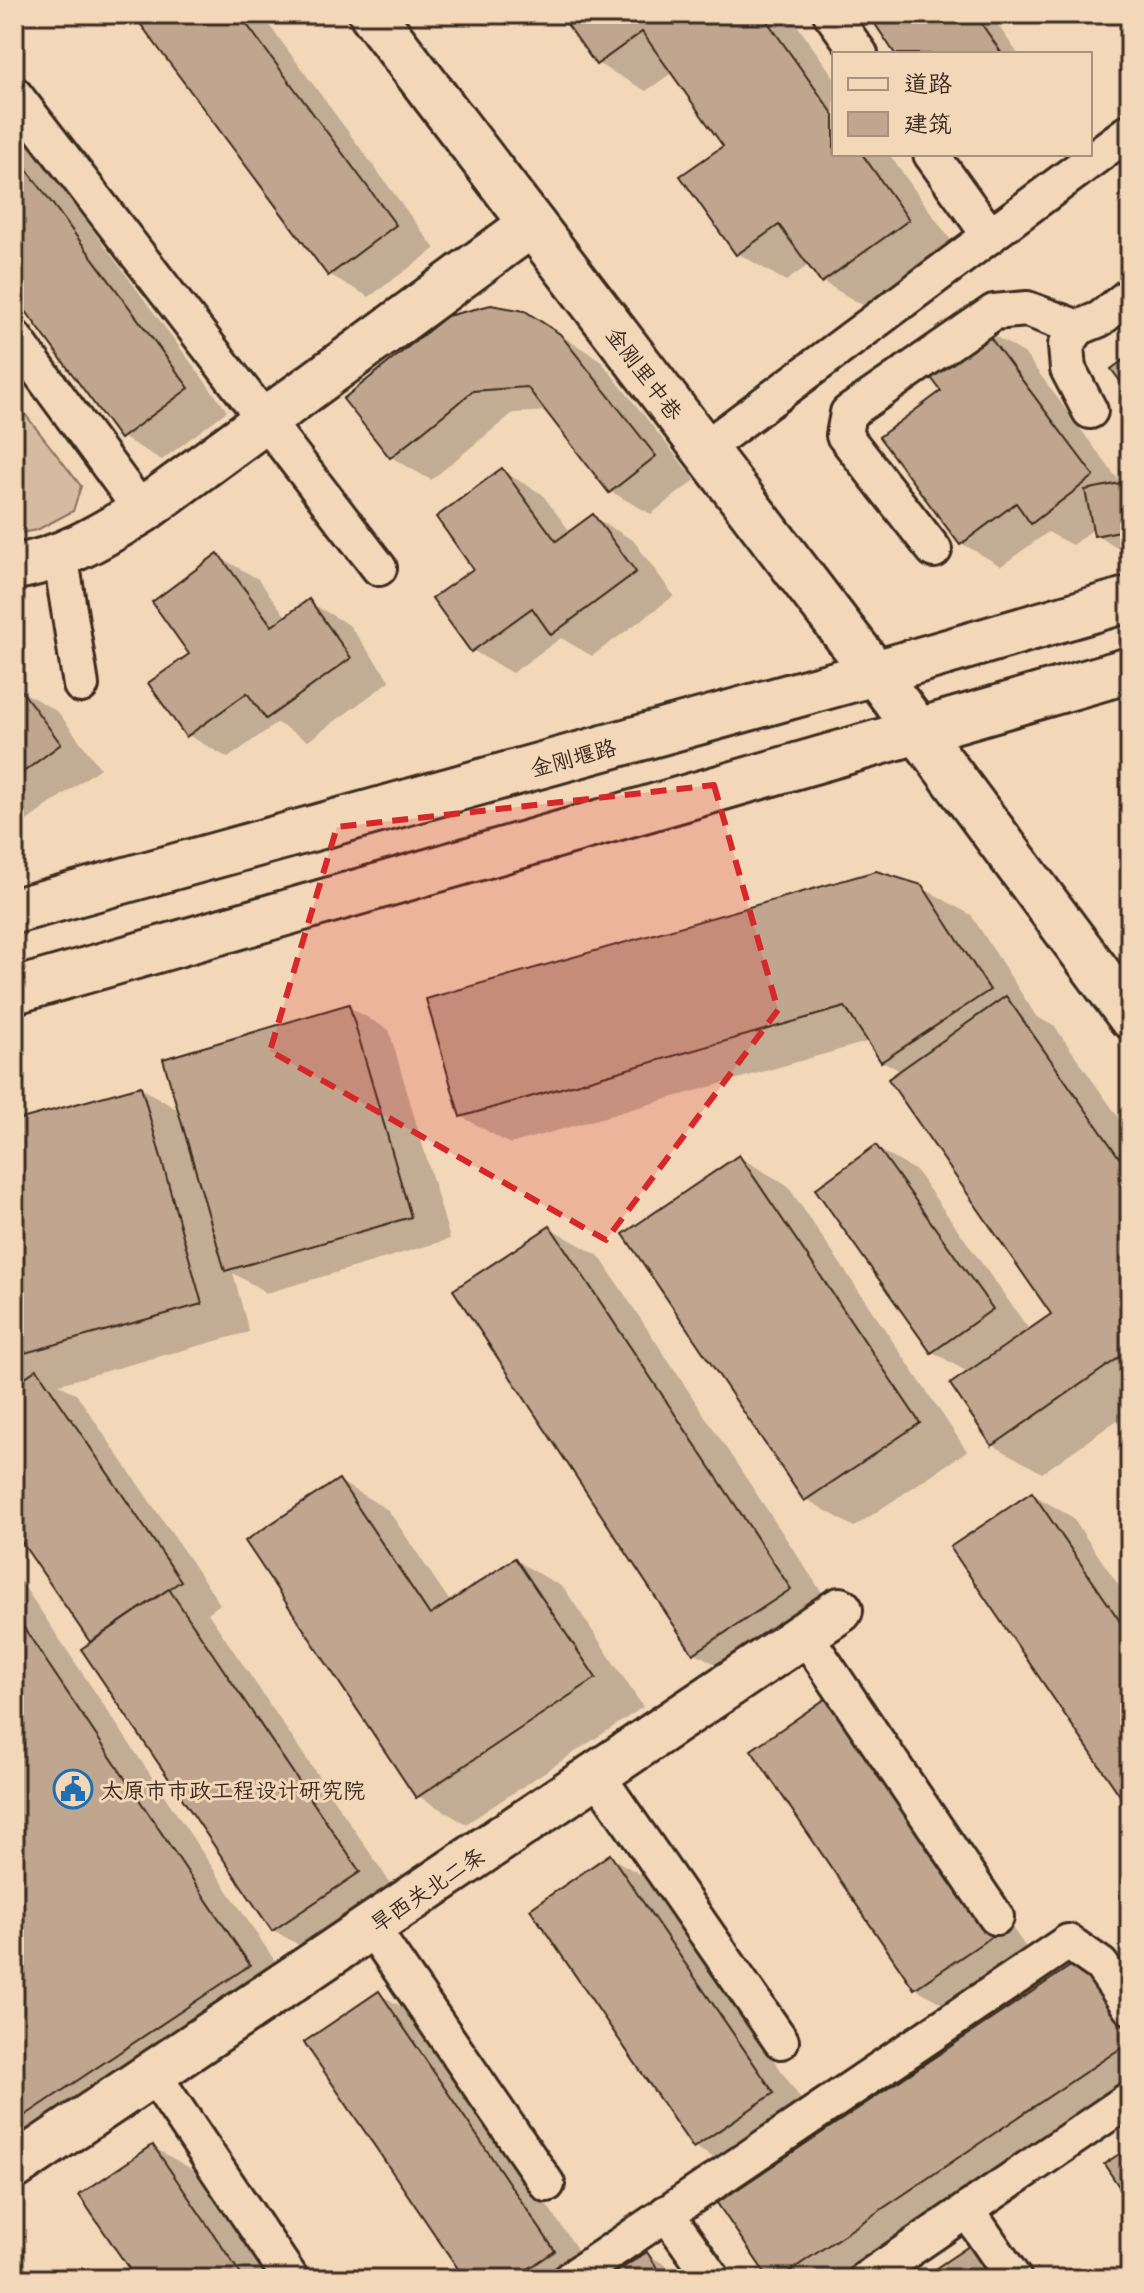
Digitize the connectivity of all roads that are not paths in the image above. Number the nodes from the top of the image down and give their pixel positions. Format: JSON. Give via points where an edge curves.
{"nodes":[{"id":1,"x":372,"y":14,"type":"edge"},
{"id":2,"x":831,"y":14,"type":"edge"},
{"id":3,"x":859,"y":52,"type":"edge"},
{"id":4,"x":14,"y":94,"type":"edge"},
{"id":5,"x":1130,"y":131,"type":"edge"},
{"id":6,"x":932,"y":156,"type":"edge"},
{"id":7,"x":532,"y":224,"type":"junction"},
{"id":8,"x":990,"y":236,"type":"junction"},
{"id":9,"x":1130,"y":295,"type":"edge"},
{"id":10,"x":1078,"y":328,"type":"junction"},
{"id":11,"x":14,"y":337,"type":"edge"},
{"id":12,"x":1090,"y":411,"type":"dead end"},
{"id":13,"x":265,"y":420,"type":"junction"},
{"id":14,"x":704,"y":449,"type":"junction"},
{"id":15,"x":142,"y":511,"type":"junction"},
{"id":16,"x":934,"y":550,"type":"dead end"},
{"id":17,"x":60,"y":553,"type":"junction"},
{"id":18,"x":14,"y":567,"type":"edge"},
{"id":19,"x":379,"y":568,"type":"dead end"},
{"id":20,"x":1130,"y":599,"type":"edge"},
{"id":21,"x":1130,"y":670,"type":"edge"},
{"id":22,"x":875,"y":673,"type":"junction"},
{"id":23,"x":81,"y":685,"type":"dead end"},
{"id":24,"x":917,"y":732,"type":"junction"},
{"id":25,"x":14,"y":911,"type":"edge"},
{"id":26,"x":14,"y":991,"type":"edge"},
{"id":27,"x":1130,"y":1016,"type":"edge"},
{"id":28,"x":840,"y":1610,"type":"dead end"},
{"id":29,"x":805,"y":1635,"type":"junction"},
{"id":30,"x":597,"y":1775,"type":"junction"},
{"id":31,"x":996,"y":1917,"type":"dead end"},
{"id":32,"x":371,"y":1927,"type":"junction"},
{"id":33,"x":1130,"y":2007,"type":"edge"},
{"id":34,"x":781,"y":2041,"type":"dead end"},
{"id":35,"x":153,"y":2074,"type":"junction"},
{"id":36,"x":1130,"y":2099,"type":"edge"},
{"id":37,"x":14,"y":2167,"type":"edge"},
{"id":38,"x":547,"y":2184,"type":"dead end"},
{"id":39,"x":967,"y":2210,"type":"junction"},
{"id":40,"x":666,"y":2213,"type":"junction"},
{"id":41,"x":291,"y":2279,"type":"edge"},
{"id":42,"x":570,"y":2279,"type":"edge"},
{"id":43,"x":713,"y":2279,"type":"edge"},
{"id":44,"x":866,"y":2279,"type":"edge"},
{"id":45,"x":1014,"y":2279,"type":"edge"}],
"edges":[{"from":1,"to":7,"type":"street","name":"金刚里中巷"},
{"from":2,"to":3,"type":"lane"},
{"from":4,"to":13,"type":"lane"},
{"from":5,"to":8,"type":"lane"},
{"from":6,"to":8,"type":"lane"},
{"from":7,"to":13,"type":"street"},
{"from":7,"to":14,"type":"street","name":"金刚里中巷"},
{"from":8,"to":14,"type":"lane"},
{"from":9,"to":10,"type":"lane","via":[[1100,319]]},
{"from":10,"to":12,"type":"lane","via":[[1066,346],[1068,369]]},
{"from":10,"to":16,"type":"lane","via":[[1027,309],[994,312],[848,413],[844,435]]},
{"from":11,"to":15,"type":"lane"},
{"from":13,"to":15,"type":"street"},
{"from":13,"to":19,"type":"lane"},
{"from":14,"to":22,"type":"street","name":"金刚里中巷"},
{"from":15,"to":17,"type":"street","via":[[96,540]]},
{"from":17,"to":18,"type":"street"},
{"from":17,"to":23,"type":"lane"},
{"from":20,"to":22,"type":"street","name":"金刚堰路"},
{"from":21,"to":24,"type":"street"},
{"from":22,"to":24,"type":"street","name":"金刚里中巷"},
{"from":22,"to":25,"type":"street","name":"金刚堰路"},
{"from":24,"to":26,"type":"street"},
{"from":24,"to":27,"type":"street","name":"金刚里中巷"},
{"from":28,"to":29,"type":"street","name":"旱西关北二条"},
{"from":29,"to":30,"type":"street","name":"旱西关北二条"},
{"from":29,"to":31,"type":"lane"},
{"from":30,"to":32,"type":"street","name":"旱西关北二条"},
{"from":30,"to":34,"type":"lane"},
{"from":32,"to":35,"type":"street","name":"旱西关北二条"},
{"from":32,"to":38,"type":"lane"},
{"from":33,"to":40,"type":"lane","via":[[1101,1965],[1068,1942]]},
{"from":35,"to":37,"type":"street","name":"旱西关北二条"},
{"from":35,"to":41,"type":"lane"},
{"from":36,"to":39,"type":"lane"},
{"from":39,"to":44,"type":"lane"},
{"from":39,"to":45,"type":"lane"},
{"from":40,"to":42,"type":"lane"},
{"from":40,"to":43,"type":"lane"}]}
